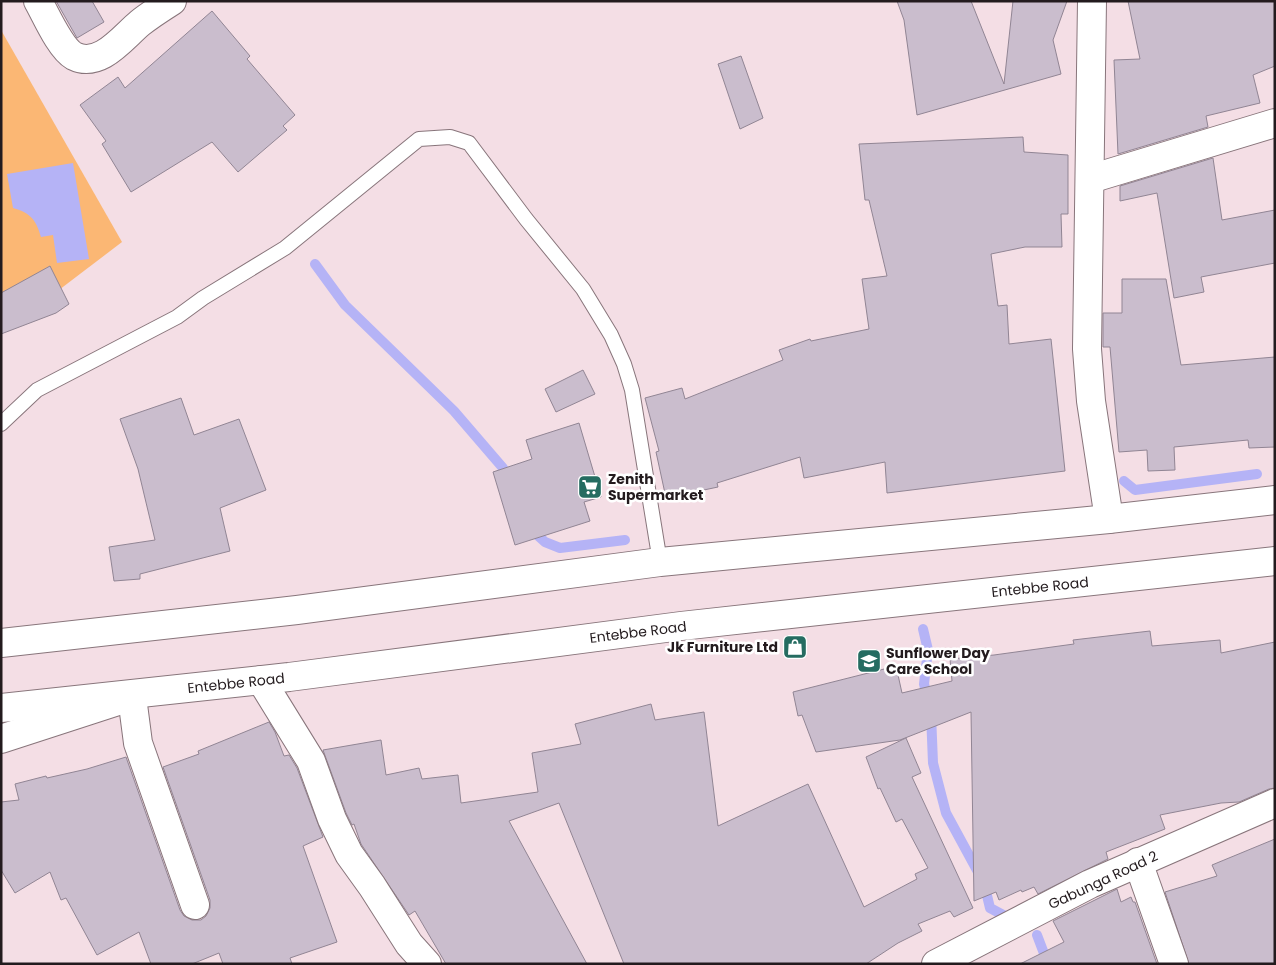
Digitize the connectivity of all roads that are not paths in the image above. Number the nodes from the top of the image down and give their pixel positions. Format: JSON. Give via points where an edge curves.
{"nodes":[{"id":1,"x":38,"y":1,"type":"edge"},
{"id":2,"x":172,"y":1,"type":"edge"},
{"id":3,"x":1092,"y":1,"type":"edge"},
{"id":4,"x":1275,"y":123,"type":"edge"},
{"id":5,"x":1090,"y":179,"type":"junction"},
{"id":6,"x":1,"y":424,"type":"edge"},
{"id":7,"x":1275,"y":500,"type":"edge"},
{"id":8,"x":1109,"y":519,"type":"junction"},
{"id":9,"x":1275,"y":561,"type":"edge"},
{"id":10,"x":660,"y":562,"type":"junction"},
{"id":11,"x":1,"y":642,"type":"edge"},
{"id":12,"x":261,"y":680,"type":"junction"},
{"id":13,"x":185,"y":688,"type":"junction"},
{"id":14,"x":132,"y":697,"type":"junction"},
{"id":15,"x":1,"y":708,"type":"edge"},
{"id":16,"x":1,"y":739,"type":"edge"},
{"id":17,"x":1275,"y":803,"type":"edge"},
{"id":18,"x":1138,"y":862,"type":"junction"},
{"id":19,"x":195,"y":905,"type":"dead end"},
{"id":20,"x":427,"y":964,"type":"edge"},
{"id":21,"x":936,"y":964,"type":"edge"},
{"id":22,"x":1174,"y":964,"type":"edge"}],
"edges":[{"from":1,"to":2,"type":"main road","via":[[64,46],[75,56],[89,58],[112,48],[140,22]]},
{"from":3,"to":5,"type":"main road"},
{"from":4,"to":5,"type":"main road"},
{"from":5,"to":8,"type":"main road","via":[[1086,349]]},
{"from":6,"to":10,"type":"lane","via":[[37,390],[177,317],[285,248],[419,139],[450,137],[469,143],[583,288],[611,335],[632,390]]},
{"from":7,"to":8,"type":"main road"},
{"from":8,"to":10,"type":"main road"},
{"from":9,"to":12,"type":"main road","name":"Entebbe Road","via":[[681,626]]},
{"from":10,"to":11,"type":"main road","via":[[297,610]]},
{"from":12,"to":13,"type":"main road","name":"Entebbe Road"},
{"from":12,"to":20,"type":"main road","via":[[311,761],[349,854],[409,944]]},
{"from":13,"to":14,"type":"main road"},
{"from":13,"to":15,"type":"main road","name":"Entebbe Road"},
{"from":14,"to":16,"type":"main road"},
{"from":14,"to":19,"type":"main road","via":[[138,744]]},
{"from":17,"to":18,"type":"main road","name":"Gabunga Road 2"},
{"from":18,"to":21,"type":"main road","name":"Gabunga Road 2"},
{"from":18,"to":22,"type":"main road"}]}
